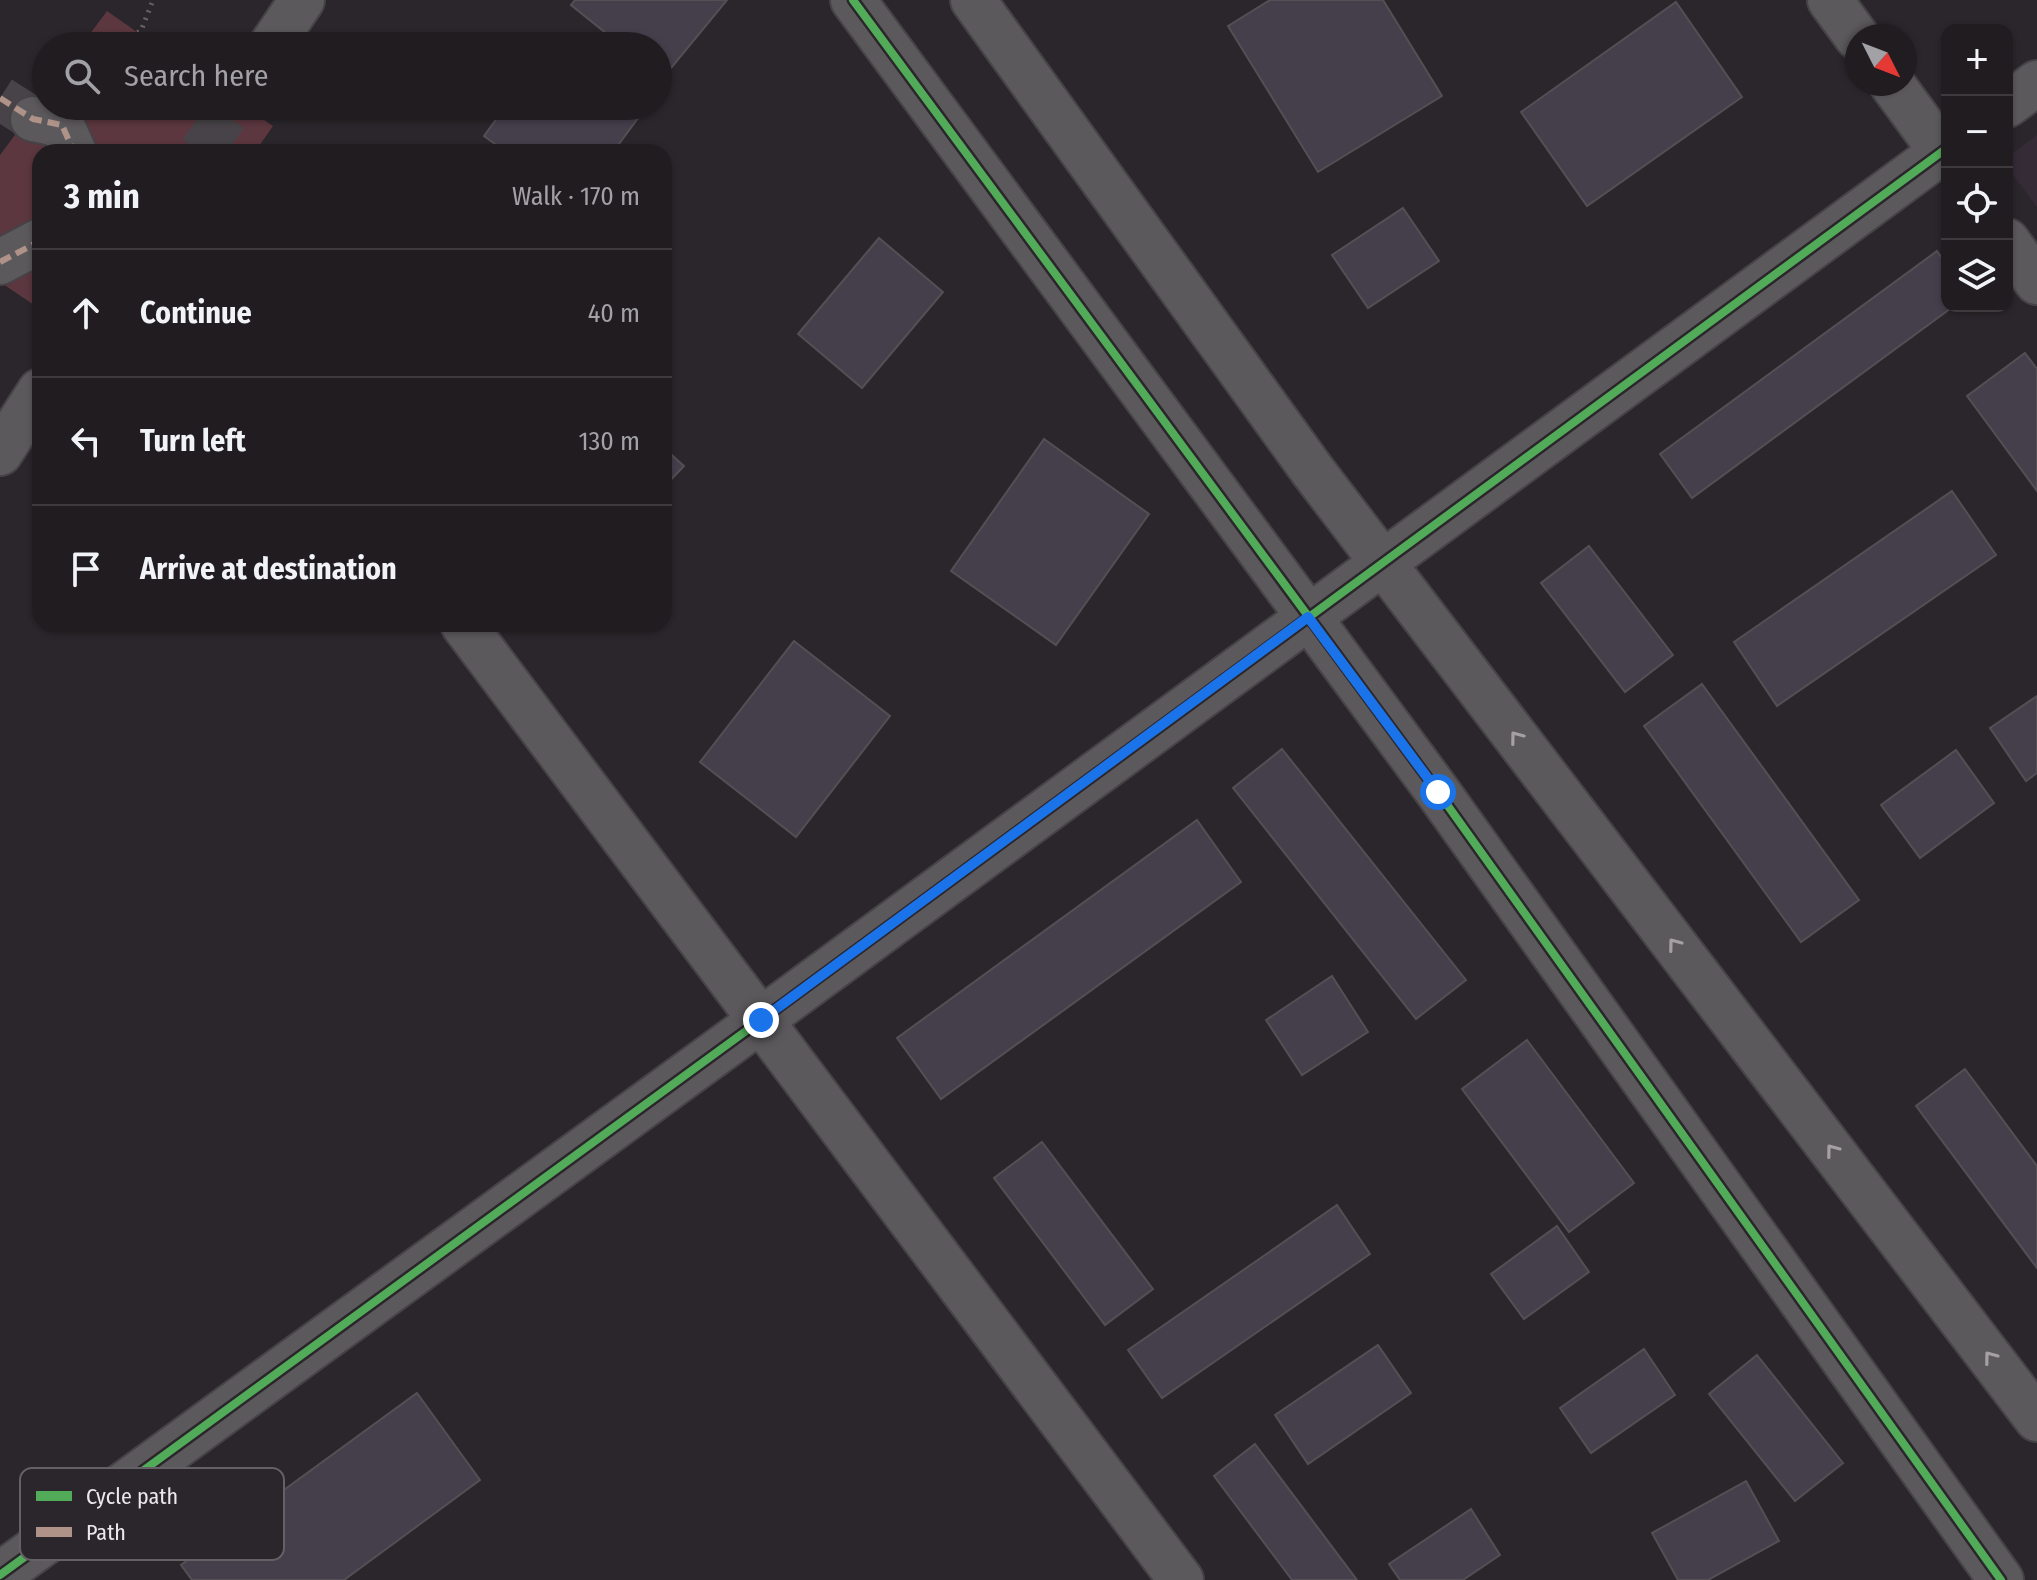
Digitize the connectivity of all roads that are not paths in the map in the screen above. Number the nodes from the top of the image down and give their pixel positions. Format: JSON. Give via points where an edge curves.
{"nodes":[{"id":1,"x":302,"y":0,"type":"edge"},
{"id":2,"x":853,"y":0,"type":"edge"},
{"id":3,"x":973,"y":0,"type":"edge"},
{"id":4,"x":1830,"y":0,"type":"edge"},
{"id":5,"x":1848,"y":24,"type":"edge"},
{"id":6,"x":280,"y":32,"type":"edge"},
{"id":7,"x":2037,"y":83,"type":"edge"},
{"id":8,"x":1901,"y":96,"type":"edge"},
{"id":9,"x":2013,"y":101,"type":"edge"},
{"id":10,"x":38,"y":120,"type":"tunnel mouth"},
{"id":11,"x":70,"y":144,"type":"edge"},
{"id":12,"x":1941,"y":148,"type":"edge"},
{"id":13,"x":1941,"y":156,"type":"edge"},
{"id":14,"x":32,"y":245,"type":"edge"},
{"id":15,"x":2013,"y":249,"type":"edge"},
{"id":16,"x":0,"y":262,"type":"edge"},
{"id":17,"x":2037,"y":282,"type":"edge"},
{"id":18,"x":32,"y":403,"type":"edge"},
{"id":19,"x":0,"y":453,"type":"edge"},
{"id":20,"x":1383,"y":563,"type":"junction"},
{"id":21,"x":1308,"y":617,"type":"junction"},
{"id":22,"x":469,"y":632,"type":"edge"},
{"id":23,"x":761,"y":1020,"type":"junction"},
{"id":24,"x":2037,"y":1419,"type":"edge"},
{"id":25,"x":147,"y":1468,"type":"edge"},
{"id":26,"x":21,"y":1560,"type":"edge"},
{"id":27,"x":0,"y":1575,"type":"edge"},
{"id":28,"x":1181,"y":1580,"type":"edge"},
{"id":29,"x":2001,"y":1580,"type":"edge"}],
"edges":[{"from":1,"to":6,"type":"street"},
{"from":2,"to":21,"type":"street"},
{"from":3,"to":20,"type":"street"},
{"from":4,"to":5,"type":"street"},
{"from":7,"to":9,"type":"street"},
{"from":8,"to":12,"type":"street"},
{"from":10,"to":11,"type":"street","via":[[62,125]]},
{"from":13,"to":20,"type":"street"},
{"from":14,"to":16,"type":"street"},
{"from":15,"to":17,"type":"street"},
{"from":18,"to":19,"type":"street"},
{"from":20,"to":21,"type":"street"},
{"from":24,"to":20,"type":"street","one_way":true},
{"from":21,"to":23,"type":"street"},
{"from":21,"to":29,"type":"street"},
{"from":22,"to":23,"type":"street"},
{"from":23,"to":25,"type":"street"},
{"from":23,"to":28,"type":"street"},
{"from":26,"to":27,"type":"street"}]}
